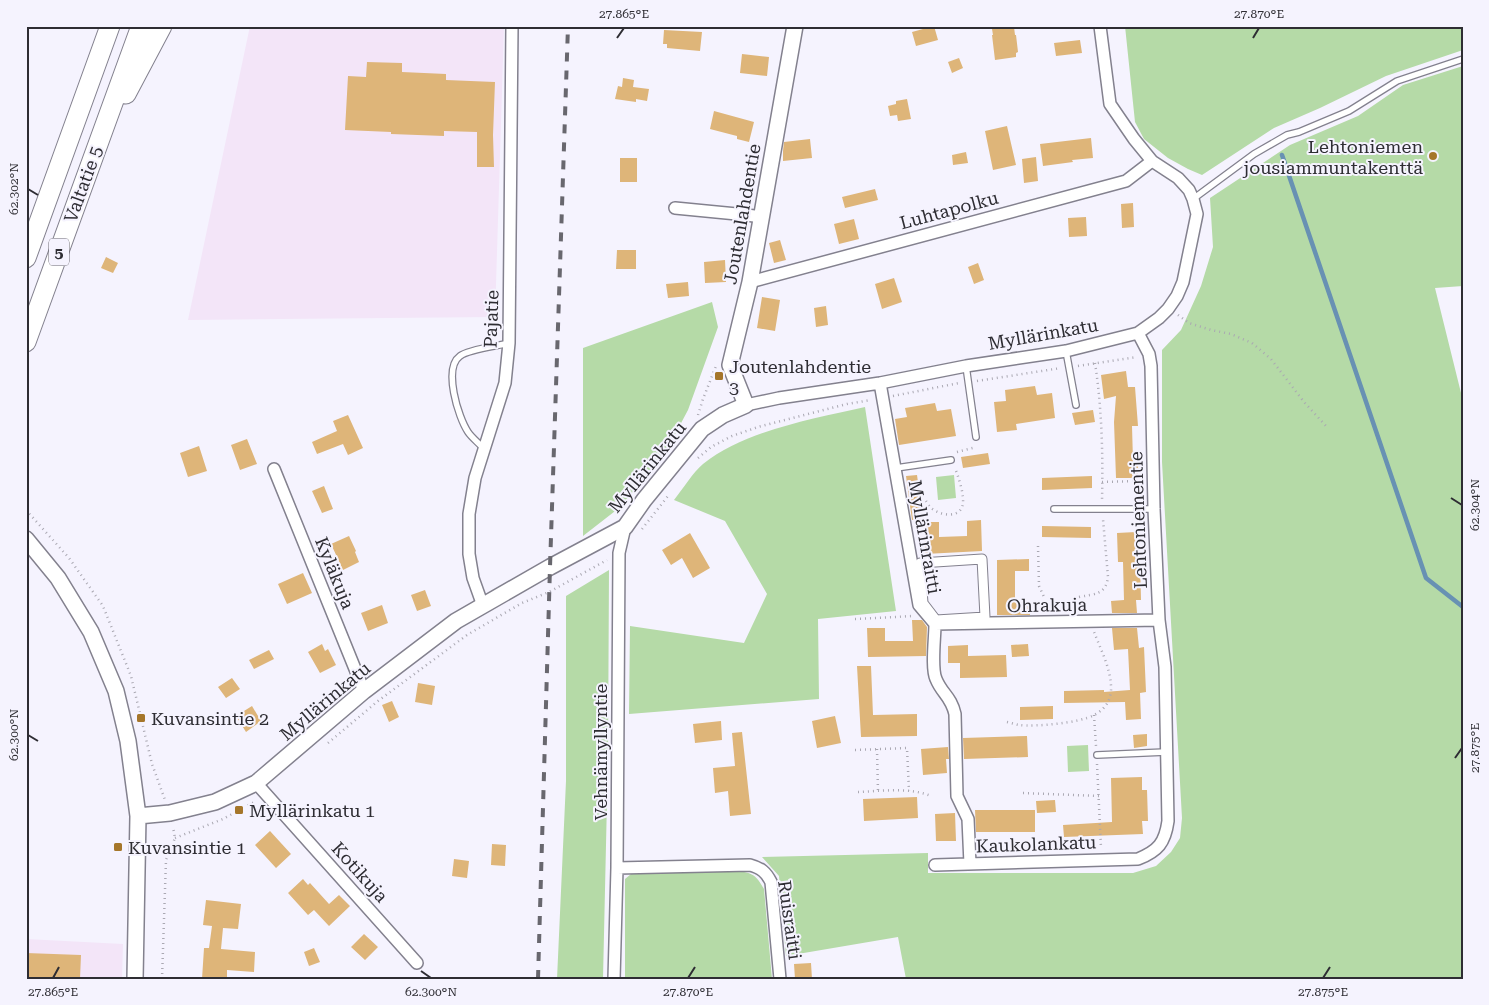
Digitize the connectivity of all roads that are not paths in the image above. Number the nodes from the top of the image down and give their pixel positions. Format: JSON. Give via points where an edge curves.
{"nodes":[{"id":1,"x":110,"y":26,"type":"edge"},
{"id":2,"x":141,"y":26,"type":"edge"},
{"id":3,"x":162,"y":26,"type":"edge"},
{"id":4,"x":512,"y":26,"type":"edge"},
{"id":5,"x":795,"y":26,"type":"edge"},
{"id":6,"x":1100,"y":26,"type":"edge"},
{"id":7,"x":1463,"y":59,"type":"edge"},
{"id":8,"x":91,"y":161,"type":"junction"},
{"id":9,"x":1152,"y":161,"type":"junction"},
{"id":10,"x":1191,"y":195,"type":"junction"},
{"id":11,"x":675,"y":208,"type":"dead end"},
{"id":12,"x":761,"y":217,"type":"junction"},
{"id":13,"x":26,"y":258,"type":"edge"},
{"id":14,"x":750,"y":282,"type":"junction"},
{"id":15,"x":1138,"y":333,"type":"junction"},
{"id":16,"x":26,"y":342,"type":"edge"},
{"id":17,"x":509,"y":343,"type":"junction"},
{"id":18,"x":1066,"y":350,"type":"junction"},
{"id":19,"x":966,"y":366,"type":"junction"},
{"id":20,"x":880,"y":383,"type":"junction"},
{"id":21,"x":746,"y":405,"type":"junction"},
{"id":22,"x":1076,"y":405,"type":"dead end"},
{"id":23,"x":976,"y":436,"type":"road end"},
{"id":24,"x":484,"y":449,"type":"junction"},
{"id":25,"x":951,"y":460,"type":"road end"},
{"id":26,"x":896,"y":468,"type":"junction"},
{"id":27,"x":274,"y":469,"type":"dead end"},
{"id":28,"x":1154,"y":508,"type":"junction"},
{"id":29,"x":1054,"y":509,"type":"dead end"},
{"id":30,"x":632,"y":530,"type":"junction"},
{"id":31,"x":26,"y":539,"type":"edge"},
{"id":32,"x":920,"y":563,"type":"joint"},
{"id":33,"x":483,"y":606,"type":"junction"},
{"id":34,"x":932,"y":620,"type":"junction"},
{"id":35,"x":1159,"y":620,"type":"junction"},
{"id":36,"x":364,"y":691,"type":"junction"},
{"id":37,"x":1166,"y":752,"type":"junction"},
{"id":38,"x":1097,"y":755,"type":"road end"},
{"id":39,"x":256,"y":782,"type":"junction"},
{"id":40,"x":138,"y":816,"type":"junction"},
{"id":41,"x":1138,"y":859,"type":"joint"},
{"id":42,"x":970,"y":864,"type":"junction"},
{"id":43,"x":935,"y":865,"type":"dead end"},
{"id":44,"x":617,"y":868,"type":"junction"},
{"id":45,"x":417,"y":963,"type":"dead end"},
{"id":46,"x":135,"y":979,"type":"edge"},
{"id":47,"x":614,"y":979,"type":"edge"},
{"id":48,"x":780,"y":979,"type":"edge"}],
"edges":[{"from":1,"to":13,"type":"highway","name":"Valtatie 5","number":"5"},
{"from":2,"to":8,"type":"highway","name":"Valtatie 5","number":"5"},
{"from":3,"to":8,"type":"highway"},
{"from":4,"to":17,"type":"street","name":"Pajatie"},
{"from":5,"to":12,"type":"street","name":"Joutenlahdentie"},
{"from":6,"to":9,"type":"street","via":[[1110,104]]},
{"from":7,"to":10,"type":"lane","via":[[1397,81],[1349,111],[1287,135]]},
{"from":8,"to":16,"type":"highway","name":"Valtatie 5","number":"5"},
{"from":9,"to":10,"type":"street","via":[[1178,178]]},
{"from":9,"to":14,"type":"street","name":"Luhtapolku","via":[[1126,181]]},
{"from":10,"to":15,"type":"street","via":[[1196,214],[1183,282],[1168,309]]},
{"from":11,"to":12,"type":"street"},
{"from":12,"to":14,"type":"street","name":"Joutenlahdentie"},
{"from":14,"to":21,"type":"street","name":"Joutenlahdentie","via":[[730,365]]},
{"from":15,"to":18,"type":"street","name":"Myllärinkatu"},
{"from":15,"to":28,"type":"street","name":"Lehtoniementie","via":[[1149,354],[1151,366]]},
{"from":17,"to":24,"type":"street","name":"Pajatie","via":[[505,383]]},
{"from":17,"to":24,"type":"lane","via":[[461,355],[453,364],[456,403],[468,431]]},
{"from":18,"to":19,"type":"street","name":"Myllärinkatu"},
{"from":18,"to":22,"type":"lane"},
{"from":19,"to":20,"type":"street","name":"Myllärinkatu"},
{"from":19,"to":23,"type":"lane"},
{"from":20,"to":21,"type":"street","name":"Myllärinkatu"},
{"from":20,"to":26,"type":"street","name":"Myllärinraitti"},
{"from":21,"to":30,"type":"street","name":"Myllärinkatu","via":[[702,429],[644,500]]},
{"from":24,"to":33,"type":"street","name":"Pajatie","via":[[470,505],[468,554]]},
{"from":25,"to":26,"type":"lane"},
{"from":26,"to":34,"type":"street","name":"Myllärinraitti","via":[[919,605]]},
{"from":27,"to":36,"type":"street","name":"Kyläkuja"},
{"from":28,"to":29,"type":"lane"},
{"from":28,"to":35,"type":"street","name":"Lehtoniementie"},
{"from":30,"to":33,"type":"street","name":"Myllärinkatu","via":[[550,567]]},
{"from":30,"to":44,"type":"street","name":"Vehnämyllyntie","via":[[619,553]]},
{"from":31,"to":40,"type":"street","via":[[58,578],[91,632],[112,683],[128,741]]},
{"from":32,"to":32,"type":"street","via":[[982,559],[985,617],[936,620],[923,603]]},
{"from":33,"to":36,"type":"street","name":"Myllärinkatu","via":[[456,621]]},
{"from":34,"to":35,"type":"street","name":"Ohrakuja"},
{"from":34,"to":42,"type":"street","name":"Myllärinraitti","via":[[934,672],[955,714],[958,796],[968,819]]},
{"from":35,"to":37,"type":"street","name":"Lehtoniementie","via":[[1165,667]]},
{"from":36,"to":39,"type":"street","name":"Myllärinkatu"},
{"from":37,"to":38,"type":"lane"},
{"from":37,"to":41,"type":"street","name":"Lehtoniementie","via":[[1166,834],[1152,853]]},
{"from":39,"to":40,"type":"street","name":"Myllärinkatu","via":[[215,802],[170,813]]},
{"from":39,"to":45,"type":"street","name":"Kotikuja"},
{"from":40,"to":46,"type":"street"},
{"from":41,"to":42,"type":"street","name":"Kaukolankatu"},
{"from":42,"to":43,"type":"street","name":"Kaukolankatu"},
{"from":44,"to":47,"type":"street","name":"Vehnämyllyntie"},
{"from":44,"to":48,"type":"street","name":"Ruisraitti","via":[[750,865],[760,868],[771,882]]}]}
